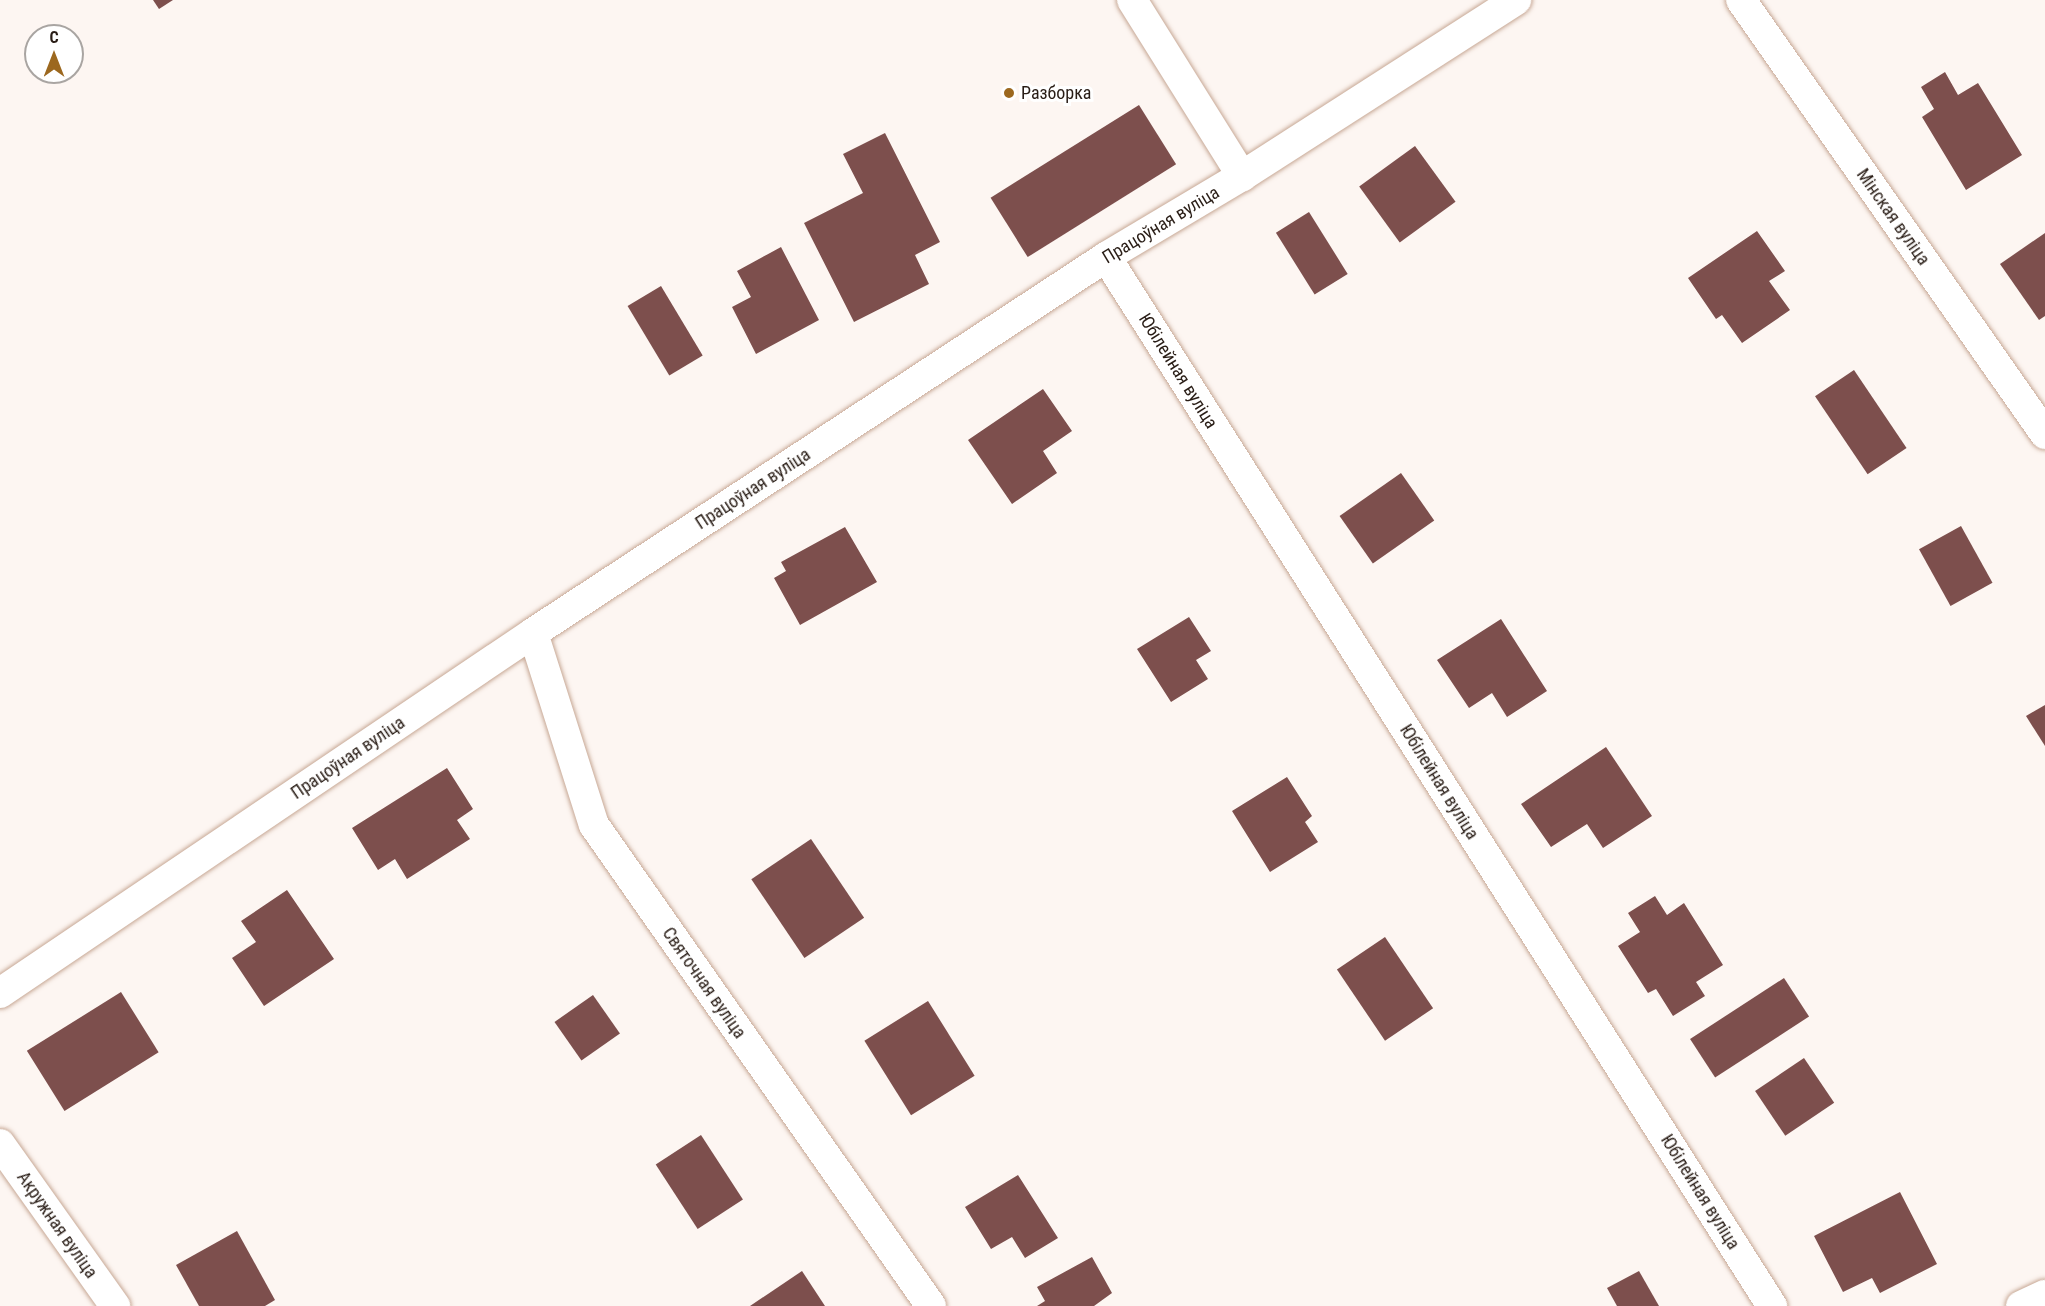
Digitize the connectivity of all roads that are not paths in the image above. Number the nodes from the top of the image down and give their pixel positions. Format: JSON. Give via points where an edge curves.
{"nodes":[{"id":1,"x":1132,"y":0,"type":"edge"},
{"id":2,"x":1516,"y":0,"type":"edge"},
{"id":3,"x":1741,"y":0,"type":"edge"},
{"id":4,"x":1242,"y":176,"type":"junction"},
{"id":5,"x":1106,"y":257,"type":"junction"},
{"id":6,"x":2045,"y":434,"type":"edge"},
{"id":7,"x":533,"y":633,"type":"junction"},
{"id":8,"x":0,"y":993,"type":"edge"},
{"id":9,"x":0,"y":1144,"type":"edge"},
{"id":10,"x":2045,"y":1295,"type":"edge"},
{"id":11,"x":115,"y":1306,"type":"edge"},
{"id":12,"x":931,"y":1306,"type":"edge"},
{"id":13,"x":1772,"y":1306,"type":"edge"},
{"id":14,"x":2021,"y":1306,"type":"edge"}],
"edges":[{"from":1,"to":4,"type":"street"},
{"from":2,"to":4,"type":"street","name":"Працоўная вуліца"},
{"from":3,"to":6,"type":"street","name":"Мінская вуліца"},
{"from":4,"to":5,"type":"street","name":"Працоўная вуліца"},
{"from":5,"to":7,"type":"street","name":"Працоўная вуліца"},
{"from":5,"to":13,"type":"street","name":"Юбілейная вуліца"},
{"from":7,"to":8,"type":"street","name":"Працоўная вуліца"},
{"from":7,"to":12,"type":"street","name":"Святочная вуліца","via":[[594,825]]},
{"from":9,"to":11,"type":"street","name":"Акружная вуліца"},
{"from":10,"to":14,"type":"street"}]}
